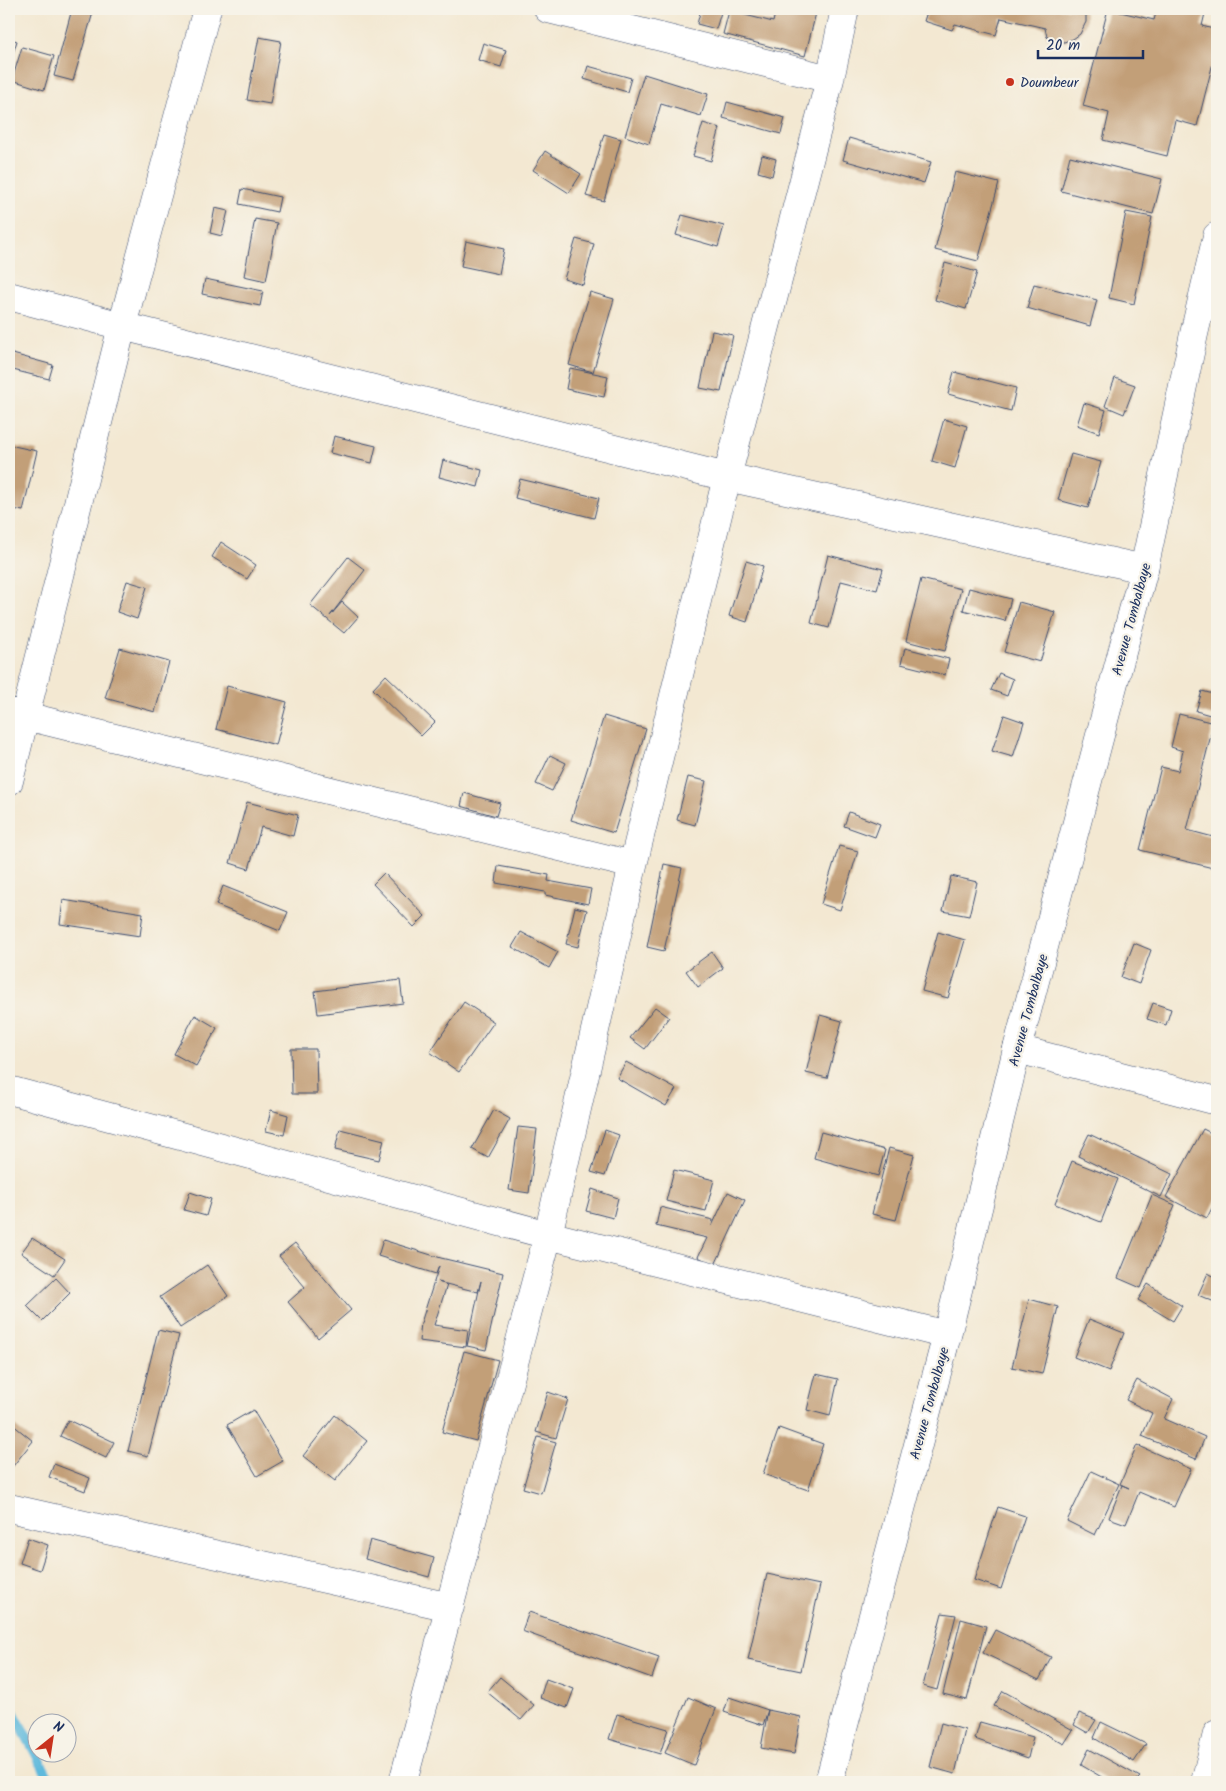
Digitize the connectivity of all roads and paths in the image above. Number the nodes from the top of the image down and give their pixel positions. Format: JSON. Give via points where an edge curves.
{"nodes":[{"id":1,"x":207,"y":9,"type":"edge"},
{"id":2,"x":548,"y":9,"type":"edge"},
{"id":3,"x":845,"y":9,"type":"edge"},
{"id":4,"x":830,"y":79,"type":"junction"},
{"id":5,"x":1217,"y":236,"type":"edge"},
{"id":6,"x":9,"y":296,"type":"edge"},
{"id":7,"x":122,"y":326,"type":"junction"},
{"id":8,"x":727,"y":477,"type":"junction"},
{"id":9,"x":1144,"y":569,"type":"junction"},
{"id":10,"x":17,"y":714,"type":"edge"},
{"id":11,"x":9,"y":781,"type":"edge"},
{"id":12,"x":633,"y":865,"type":"junction"},
{"id":13,"x":1017,"y":1049,"type":"junction"},
{"id":14,"x":9,"y":1090,"type":"edge"},
{"id":15,"x":1217,"y":1101,"type":"edge"},
{"id":16,"x":548,"y":1235,"type":"junction"},
{"id":17,"x":947,"y":1335,"type":"junction"},
{"id":18,"x":9,"y":1508,"type":"edge"},
{"id":19,"x":450,"y":1607,"type":"junction"},
{"id":20,"x":1217,"y":1734,"type":"edge"},
{"id":21,"x":404,"y":1782,"type":"edge"},
{"id":22,"x":829,"y":1782,"type":"edge"},
{"id":23,"x":1205,"y":1782,"type":"edge"}],
"edges":[{"from":1,"to":7,"type":"street"},
{"from":2,"to":4,"type":"street"},
{"from":3,"to":4,"type":"street"},
{"from":4,"to":8,"type":"street"},
{"from":5,"to":9,"type":"street","name":"Avenue Tombalbaye"},
{"from":6,"to":7,"type":"street"},
{"from":7,"to":8,"type":"street"},
{"from":7,"to":10,"type":"street"},
{"from":8,"to":9,"type":"street"},
{"from":8,"to":12,"type":"street"},
{"from":9,"to":13,"type":"street","name":"Avenue Tombalbaye"},
{"from":10,"to":11,"type":"street"},
{"from":10,"to":12,"type":"street"},
{"from":12,"to":16,"type":"street"},
{"from":13,"to":15,"type":"street"},
{"from":13,"to":17,"type":"street","name":"Avenue Tombalbaye"},
{"from":14,"to":16,"type":"street"},
{"from":16,"to":17,"type":"street"},
{"from":16,"to":19,"type":"street"},
{"from":17,"to":22,"type":"street","name":"Avenue Tombalbaye"},
{"from":18,"to":19,"type":"street"},
{"from":19,"to":21,"type":"street"},
{"from":20,"to":23,"type":"street"}]}
